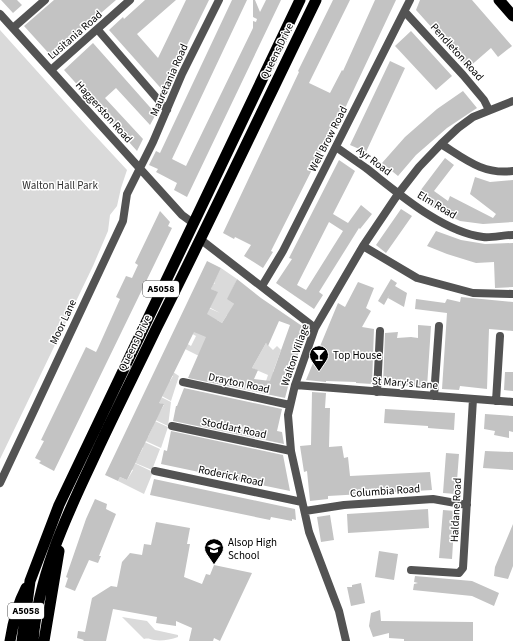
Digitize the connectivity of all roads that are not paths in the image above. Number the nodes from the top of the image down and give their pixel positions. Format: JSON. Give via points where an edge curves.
{"nodes":[{"id":1,"x":44,"y":0,"type":"edge"},
{"id":2,"x":130,"y":0,"type":"edge"},
{"id":3,"x":220,"y":0,"type":"edge"},
{"id":4,"x":300,"y":0,"type":"edge"},
{"id":5,"x":316,"y":0,"type":"edge"},
{"id":6,"x":410,"y":0,"type":"edge"},
{"id":7,"x":499,"y":0,"type":"edge"},
{"id":8,"x":405,"y":12,"type":"junction"},
{"id":9,"x":0,"y":14,"type":"edge"},
{"id":10,"x":513,"y":16,"type":"edge"},
{"id":11,"x":13,"y":28,"type":"junction"},
{"id":12,"x":98,"y":30,"type":"junction"},
{"id":13,"x":51,"y":70,"type":"junction"},
{"id":14,"x":513,"y":100,"type":"edge"},
{"id":15,"x":167,"y":110,"type":"junction"},
{"id":16,"x":489,"y":110,"type":"junction"},
{"id":17,"x":441,"y":144,"type":"junction"},
{"id":18,"x":336,"y":147,"type":"junction"},
{"id":19,"x":140,"y":169,"type":"junction"},
{"id":20,"x":513,"y":171,"type":"edge"},
{"id":21,"x":398,"y":194,"type":"junction"},
{"id":22,"x":193,"y":223,"type":"junction"},
{"id":23,"x":513,"y":235,"type":"edge"},
{"id":24,"x":200,"y":239,"type":"junction"},
{"id":25,"x":363,"y":246,"type":"junction"},
{"id":26,"x":262,"y":286,"type":"junction"},
{"id":27,"x":513,"y":294,"type":"edge"},
{"id":28,"x":439,"y":326,"type":"dead end"},
{"id":29,"x":315,"y":328,"type":"junction"},
{"id":30,"x":380,"y":331,"type":"dead end"},
{"id":31,"x":500,"y":336,"type":"dead end"},
{"id":32,"x":183,"y":382,"type":"dead end"},
{"id":33,"x":295,"y":384,"type":"junction"},
{"id":34,"x":377,"y":392,"type":"junction"},
{"id":35,"x":434,"y":396,"type":"junction"},
{"id":36,"x":474,"y":399,"type":"junction"},
{"id":37,"x":496,"y":401,"type":"junction"},
{"id":38,"x":513,"y":402,"type":"edge"},
{"id":39,"x":290,"y":405,"type":"junction"},
{"id":40,"x":172,"y":426,"type":"dead end"},
{"id":41,"x":291,"y":451,"type":"junction"},
{"id":42,"x":155,"y":471,"type":"dead end"},
{"id":43,"x":0,"y":483,"type":"edge"},
{"id":44,"x":302,"y":502,"type":"junction"},
{"id":45,"x":467,"y":505,"type":"junction"},
{"id":46,"x":304,"y":511,"type":"junction"},
{"id":47,"x":63,"y":525,"type":"junction"},
{"id":48,"x":410,"y":570,"type":"dead end"},
{"id":49,"x":30,"y":581,"type":"junction"},
{"id":50,"x":10,"y":641,"type":"edge"},
{"id":51,"x":22,"y":641,"type":"edge"},
{"id":52,"x":33,"y":641,"type":"edge"},
{"id":53,"x":44,"y":641,"type":"edge"},
{"id":54,"x":346,"y":641,"type":"edge"}],
"edges":[{"from":1,"to":11,"type":"street"},
{"from":2,"to":12,"type":"street","name":"Lusitania Road"},
{"from":3,"to":15,"type":"street","name":"Mauretania Road","via":[[182,74]]},
{"from":4,"to":22,"type":"highway","name":"Queens Drive","number":"A5058"},
{"from":5,"to":24,"type":"highway","name":"Queens Drive","number":"A5058"},
{"from":6,"to":8,"type":"street","name":"Well Brow Road"},
{"from":7,"to":10,"type":"highway"},
{"from":8,"to":16,"type":"street","name":"Pendleton Road","via":[[463,75]]},
{"from":8,"to":18,"type":"street","name":"Well Brow Road"},
{"from":9,"to":11,"type":"street","name":"Haggerston Road"},
{"from":11,"to":13,"type":"street","name":"Haggerston Road"},
{"from":12,"to":13,"type":"street","name":"Lusitania Road"},
{"from":12,"to":15,"type":"street"},
{"from":13,"to":19,"type":"street","name":"Haggerston Road"},
{"from":14,"to":16,"type":"street","name":"Walton Village"},
{"from":15,"to":19,"type":"street","name":"Mauretania Road"},
{"from":16,"to":17,"type":"street","name":"Walton Village","via":[[473,117]]},
{"from":17,"to":20,"type":"street","via":[[475,165],[492,172]]},
{"from":17,"to":21,"type":"street","name":"Walton Village"},
{"from":18,"to":21,"type":"street","name":"Ayr Road"},
{"from":18,"to":26,"type":"street","name":"Well Brow Road","via":[[283,251]]},
{"from":19,"to":22,"type":"street","name":"Haggerston Road","via":[[182,215]]},
{"from":19,"to":43,"type":"street","name":"Moor Lane","via":[[127,194],[123,221]]},
{"from":21,"to":23,"type":"street","name":"Elm Road","via":[[438,221],[460,231],[483,237]]},
{"from":21,"to":25,"type":"street","name":"Walton Village"},
{"from":22,"to":49,"type":"highway","name":"Queens Drive","number":"A5058","via":[[59,504]]},
{"from":24,"to":26,"type":"street"},
{"from":24,"to":47,"type":"highway","name":"Queens Drive","number":"A5058"},
{"from":25,"to":27,"type":"street","via":[[417,278],[473,293]]},
{"from":25,"to":29,"type":"street","name":"Walton Village"},
{"from":26,"to":29,"type":"street"},
{"from":28,"to":35,"type":"street"},
{"from":29,"to":33,"type":"street","name":"Walton Village"},
{"from":30,"to":34,"type":"street"},
{"from":31,"to":37,"type":"street"},
{"from":32,"to":39,"type":"street","name":"Drayton Road"},
{"from":33,"to":34,"type":"street","name":"St Mary's Lane"},
{"from":33,"to":39,"type":"street","name":"Walton Village"},
{"from":34,"to":35,"type":"street","name":"St Mary's Lane"},
{"from":35,"to":36,"type":"street","name":"St Mary's Lane"},
{"from":36,"to":37,"type":"street","name":"St Mary's Lane"},
{"from":36,"to":45,"type":"street","name":"Haldane Road"},
{"from":37,"to":38,"type":"street","name":"St Mary's Lane"},
{"from":39,"to":41,"type":"street","name":"Walton Village","via":[[288,415]]},
{"from":40,"to":41,"type":"street","name":"Stoddart Road"},
{"from":41,"to":44,"type":"street","name":"Walton Village"},
{"from":42,"to":44,"type":"street","name":"Roderick Road"},
{"from":44,"to":46,"type":"street","name":"Walton Village"},
{"from":45,"to":46,"type":"street","name":"Columbia Road","via":[[433,499],[344,505]]},
{"from":45,"to":48,"type":"street","name":"Haldane Road","via":[[464,568],[459,573]]},
{"from":46,"to":54,"type":"street","name":"Walton Village","via":[[309,532],[339,611]]},
{"from":47,"to":52,"type":"highway","name":"Queens Drive","number":"A5058","via":[[50,559],[40,597]]},
{"from":47,"to":53,"type":"highway"},
{"from":49,"to":50,"type":"highway","via":[[18,607]]},
{"from":49,"to":51,"type":"highway","name":"Queens Drive","number":"A5058"}]}
